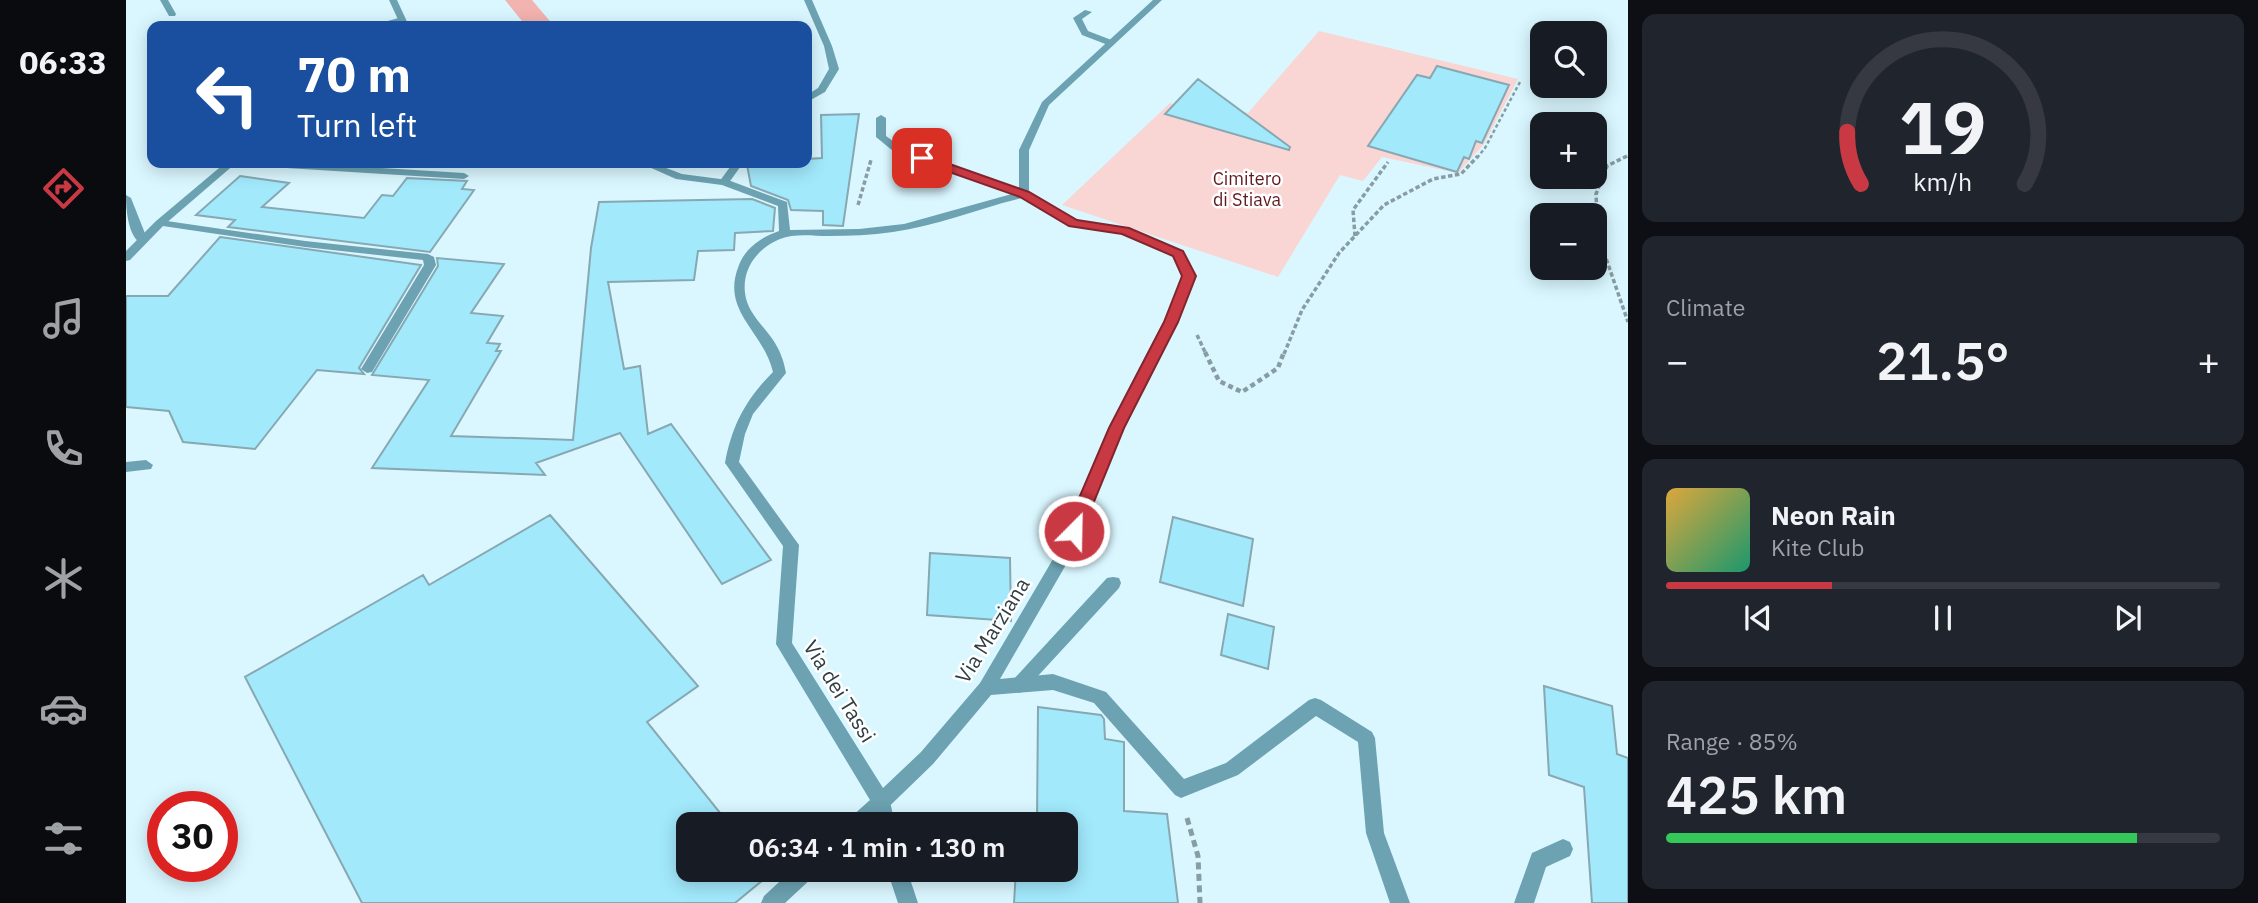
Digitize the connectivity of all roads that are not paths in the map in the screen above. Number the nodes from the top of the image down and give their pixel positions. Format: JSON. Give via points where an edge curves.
{"nodes":[{"id":1,"x":164,"y":0,"type":"edge"},
{"id":2,"x":393,"y":0,"type":"edge"},
{"id":3,"x":808,"y":0,"type":"edge"},
{"id":4,"x":1158,"y":0,"type":"edge"},
{"id":5,"x":1088,"y":12,"type":"dead end"},
{"id":6,"x":172,"y":14,"type":"dead end"},
{"id":7,"x":403,"y":21,"type":"edge"},
{"id":8,"x":1111,"y":43,"type":"junction"},
{"id":9,"x":812,"y":96,"type":"edge"},
{"id":10,"x":881,"y":118,"type":"dead end"},
{"id":11,"x":225,"y":168,"type":"edge"},
{"id":12,"x":334,"y":168,"type":"edge"},
{"id":13,"x":658,"y":168,"type":"edge"},
{"id":14,"x":734,"y":168,"type":"edge"},
{"id":15,"x":464,"y":176,"type":"dead end"},
{"id":16,"x":724,"y":183,"type":"junction"},
{"id":17,"x":1024,"y":194,"type":"junction"},
{"id":18,"x":126,"y":198,"type":"edge"},
{"id":19,"x":160,"y":223,"type":"junction"},
{"id":20,"x":785,"y":233,"type":"junction"},
{"id":21,"x":142,"y":241,"type":"junction"},
{"id":22,"x":126,"y":258,"type":"edge"},
{"id":23,"x":367,"y":369,"type":"dead end"},
{"id":24,"x":146,"y":466,"type":"dead end"},
{"id":25,"x":126,"y":467,"type":"edge"},
{"id":26,"x":1113,"y":583,"type":"dead end"},
{"id":27,"x":1019,"y":685,"type":"junction"},
{"id":28,"x":986,"y":688,"type":"junction"},
{"id":29,"x":882,"y":803,"type":"junction"},
{"id":30,"x":872,"y":812,"type":"edge"},
{"id":31,"x":884,"y":812,"type":"edge"},
{"id":32,"x":1563,"y":849,"type":"dead end"},
{"id":33,"x":793,"y":882,"type":"edge"},
{"id":34,"x":901,"y":882,"type":"edge"},
{"id":35,"x":771,"y":903,"type":"edge"},
{"id":36,"x":908,"y":903,"type":"edge"},
{"id":37,"x":1401,"y":903,"type":"edge"},
{"id":38,"x":1524,"y":903,"type":"edge"}],
"edges":[{"from":1,"to":6,"type":"street"},
{"from":2,"to":7,"type":"street"},
{"from":3,"to":9,"type":"street","via":[[834,69],[822,90]]},
{"from":4,"to":8,"type":"street"},
{"from":5,"to":8,"type":"street","via":[[1077,18],[1086,33]]},
{"from":8,"to":17,"type":"street","via":[[1045,104],[1024,150]]},
{"from":10,"to":17,"type":"street","via":[[881,137],[897,149]]},
{"from":11,"to":19,"type":"street"},
{"from":12,"to":15,"type":"street"},
{"from":13,"to":16,"type":"street","via":[[680,177]]},
{"from":14,"to":16,"type":"street"},
{"from":16,"to":20,"type":"street","via":[[783,204]]},
{"from":17,"to":20,"type":"street","via":[[905,227]]},
{"from":17,"to":28,"type":"street","name":"Via Marziana","via":[[1074,223],[1125,231],[1178,254],[1189,276],[1169,326],[1116,428],[1063,556]]},
{"from":18,"to":21,"type":"street"},
{"from":19,"to":21,"type":"street"},
{"from":19,"to":23,"type":"street","via":[[428,257],[430,265]]},
{"from":20,"to":29,"type":"street","name":"Via dei Tassi","via":[[751,252],[737,285],[738,300],[778,358],[780,373],[759,393],[738,426],[732,463],[790,545],[784,644]]},
{"from":21,"to":22,"type":"street"},
{"from":24,"to":25,"type":"street"},
{"from":26,"to":27,"type":"street"},
{"from":27,"to":28,"type":"street"},
{"from":27,"to":37,"type":"street","via":[[1053,682],[1100,696],[1181,789],[1232,769],[1315,706],[1366,738],[1375,833]]},
{"from":28,"to":29,"type":"street","name":"Via Marziana"},
{"from":29,"to":30,"type":"street","name":"Via Marziana"},
{"from":29,"to":31,"type":"street"},
{"from":32,"to":38,"type":"street","via":[[1539,860]]},
{"from":33,"to":35,"type":"street"},
{"from":34,"to":36,"type":"street"}]}
